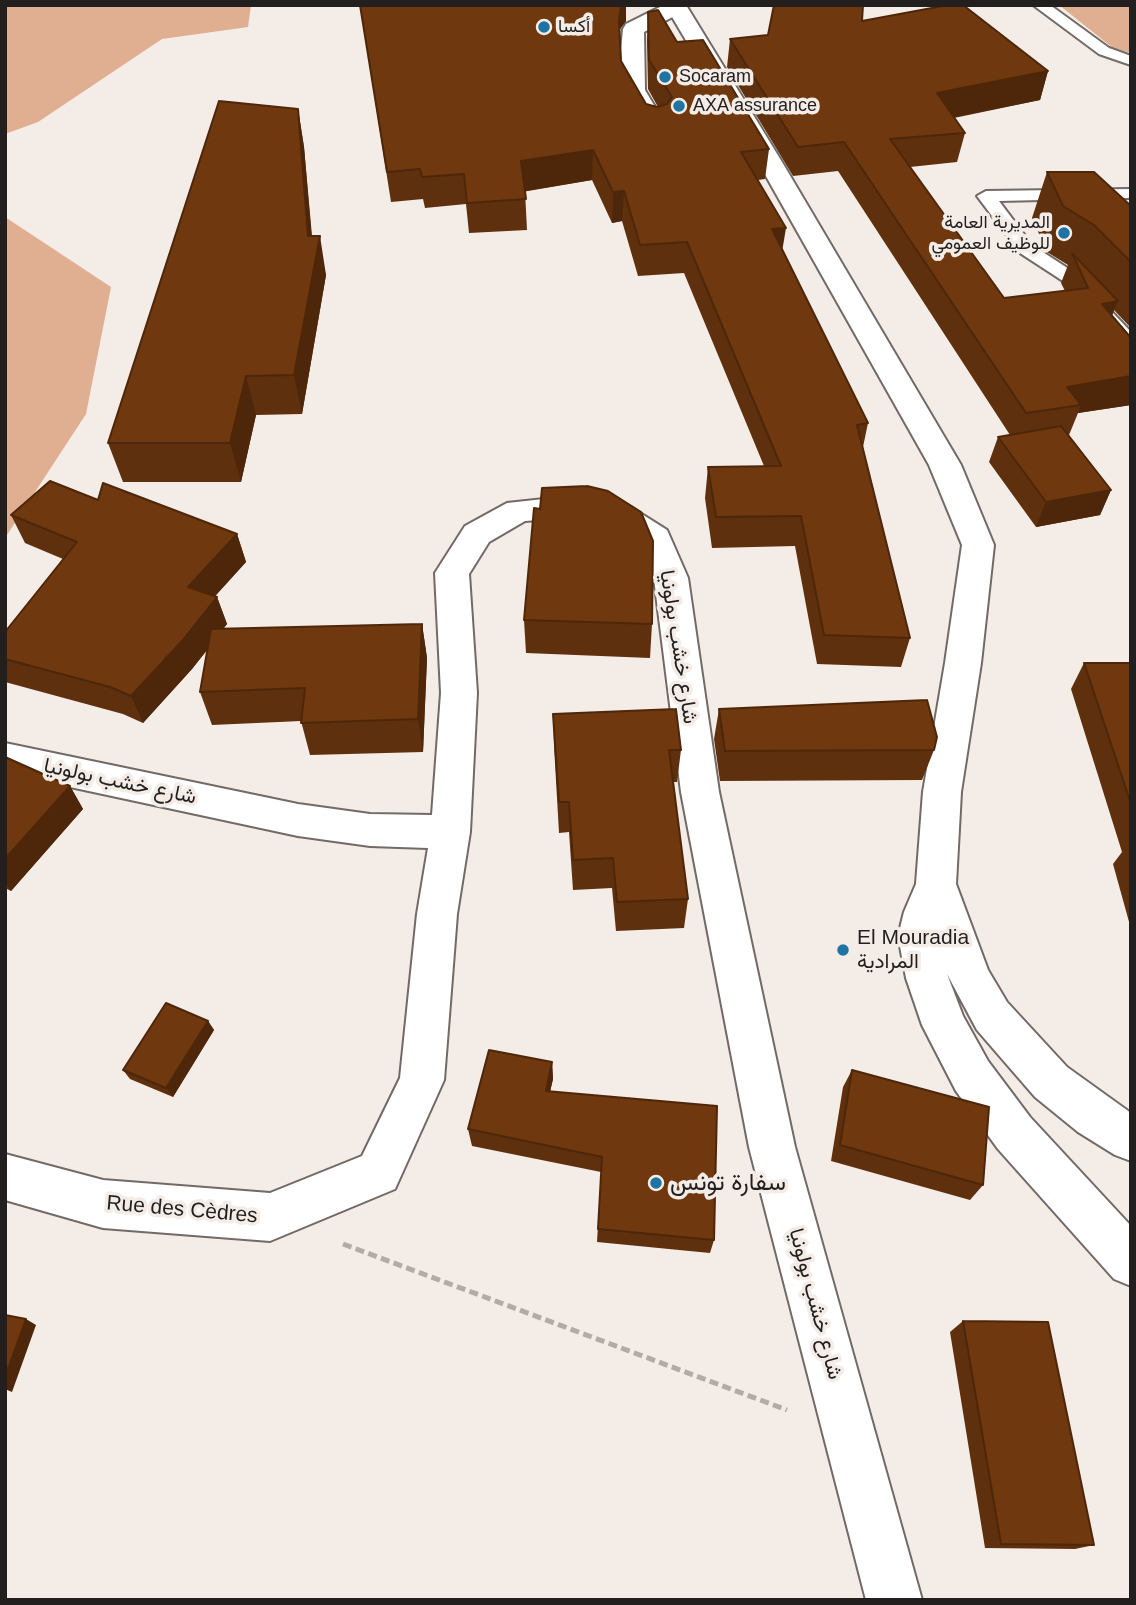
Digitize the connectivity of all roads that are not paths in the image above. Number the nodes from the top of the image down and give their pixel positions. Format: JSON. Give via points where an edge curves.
{"nodes":[{"id":1,"x":1040,"y":5,"type":"edge"},
{"id":2,"x":676,"y":6,"type":"edge"},
{"id":3,"x":1131,"y":61,"type":"edge"},
{"id":4,"x":655,"y":127,"type":"edge"},
{"id":5,"x":1128,"y":193,"type":"dead end"},
{"id":6,"x":1131,"y":344,"type":"edge"},
{"id":7,"x":5,"y":758,"type":"edge"},
{"id":8,"x":450,"y":832,"type":"junction"},
{"id":9,"x":936,"y":884,"type":"junction"},
{"id":10,"x":1131,"y":1139,"type":"edge"},
{"id":11,"x":5,"y":1177,"type":"edge"},
{"id":12,"x":1131,"y":1262,"type":"edge"},
{"id":13,"x":894,"y":1600,"type":"edge"}],
"edges":[{"from":1,"to":3,"type":"lane","via":[[1104,51]]},
{"from":2,"to":4,"type":"street","via":[[634,29],[634,90]]},
{"from":2,"to":9,"type":"street","via":[[944,465],[978,545],[942,792]]},
{"from":5,"to":6,"type":"lane","via":[[986,196],[1026,249],[1069,277]]},
{"from":7,"to":8,"type":"street","name":"شارع خشب بولونيا","via":[[298,820],[370,830]]},
{"from":8,"to":11,"type":"street","name":"Rue des Cèdres","via":[[437,914],[422,1080],[378,1173],[270,1217],[103,1204]]},
{"from":8,"to":13,"type":"street","name":"شارع خشب بولونيا","via":[[459,693],[453,573],[477,534],[518,511],[581,506],[618,514],[655,538],[671,578],[700,792],[772,1147]]},
{"from":9,"to":10,"type":"street","via":[[970,978],[992,1016],[1051,1082]]},
{"from":9,"to":12,"type":"street","via":[[919,936],[927,978],[944,1025],[972,1076],[1014,1133]]}]}
